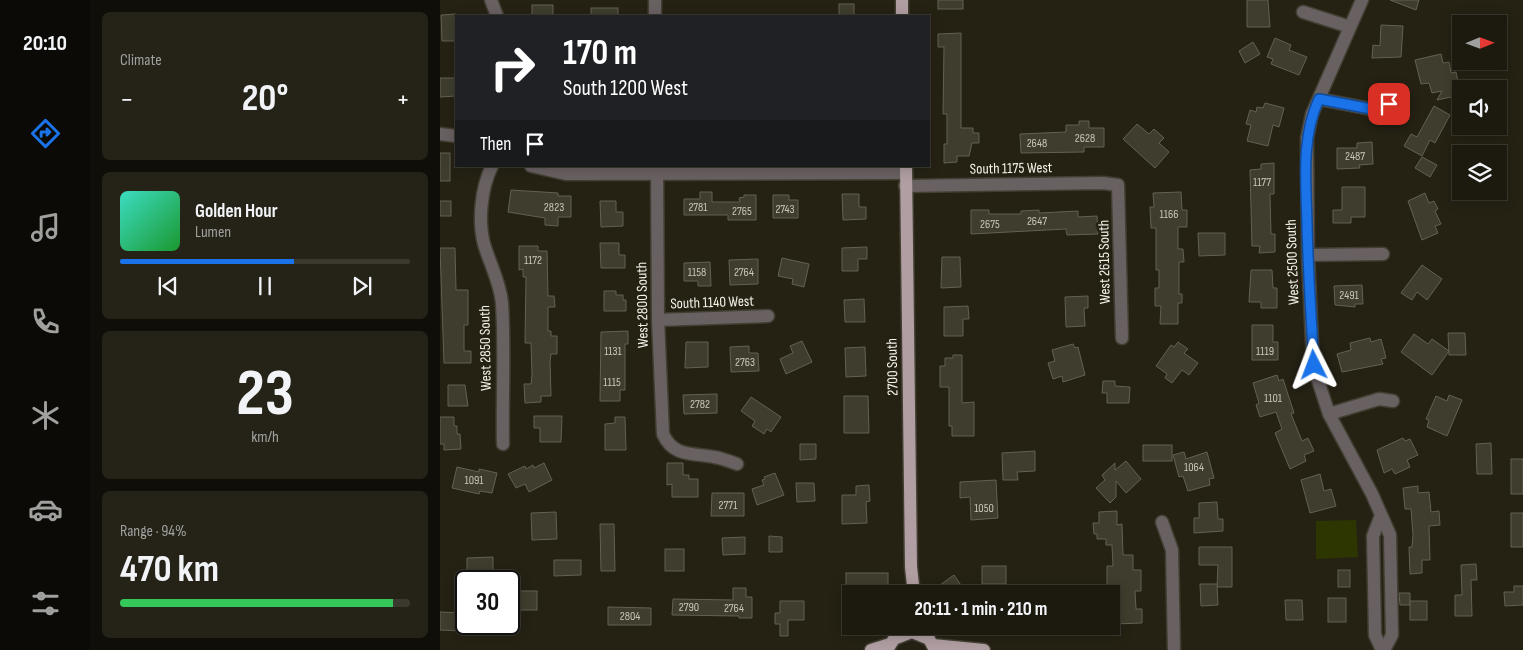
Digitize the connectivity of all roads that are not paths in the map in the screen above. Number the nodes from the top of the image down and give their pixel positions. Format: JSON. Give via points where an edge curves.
{"nodes":[{"id":1,"x":491,"y":0,"type":"edge"},
{"id":2,"x":655,"y":0,"type":"edge"},
{"id":3,"x":902,"y":0,"type":"edge"},
{"id":4,"x":1362,"y":0,"type":"edge"},
{"id":5,"x":1303,"y":12,"type":"dead end"},
{"id":6,"x":497,"y":15,"type":"edge"},
{"id":7,"x":655,"y":15,"type":"edge"},
{"id":8,"x":902,"y":15,"type":"edge"},
{"id":9,"x":1350,"y":27,"type":"junction"},
{"id":10,"x":1319,"y":99,"type":"junction"},
{"id":11,"x":1389,"y":104,"type":"dead end"},
{"id":12,"x":440,"y":134,"type":"edge"},
{"id":13,"x":455,"y":136,"type":"edge"},
{"id":14,"x":492,"y":167,"type":"edge"},
{"id":15,"x":535,"y":167,"type":"edge"},
{"id":16,"x":657,"y":170,"type":"edge"},
{"id":17,"x":906,"y":170,"type":"edge"},
{"id":18,"x":1118,"y":185,"type":"joint"},
{"id":19,"x":905,"y":186,"type":"junction"},
{"id":20,"x":1383,"y":254,"type":"dead end"},
{"id":21,"x":1308,"y":255,"type":"junction"},
{"id":22,"x":768,"y":316,"type":"dead end"},
{"id":23,"x":658,"y":320,"type":"junction"},
{"id":24,"x":1122,"y":338,"type":"dead end"},
{"id":25,"x":1394,"y":400,"type":"dead end"},
{"id":26,"x":1329,"y":414,"type":"junction"},
{"id":27,"x":503,"y":444,"type":"dead end"},
{"id":28,"x":736,"y":464,"type":"dead end"},
{"id":29,"x":1162,"y":522,"type":"dead end"},
{"id":30,"x":911,"y":567,"type":"junction"},
{"id":31,"x":908,"y":585,"type":"edge"},
{"id":32,"x":913,"y":585,"type":"edge"},
{"id":33,"x":925,"y":635,"type":"edge"},
{"id":34,"x":895,"y":639,"type":"edge"},
{"id":35,"x":934,"y":647,"type":"edge"},
{"id":36,"x":871,"y":650,"type":"edge"},
{"id":37,"x":984,"y":650,"type":"edge"},
{"id":38,"x":1174,"y":650,"type":"edge"},
{"id":39,"x":1383,"y":650,"type":"edge"}],
"edges":[{"from":1,"to":6,"type":"street"},
{"from":2,"to":7,"type":"street"},
{"from":3,"to":8,"type":"main road"},
{"from":4,"to":9,"type":"street","name":"West 2500 South"},
{"from":5,"to":9,"type":"street"},
{"from":9,"to":10,"type":"street","name":"West 2500 South"},
{"from":10,"to":11,"type":"street","via":[[1371,109]]},
{"from":10,"to":21,"type":"street","name":"West 2500 South","via":[[1307,138]]},
{"from":12,"to":13,"type":"street"},
{"from":14,"to":27,"type":"street","name":"West 2850 South","via":[[481,213],[484,243],[502,301]]},
{"from":15,"to":16,"type":"street","via":[[566,174]]},
{"from":16,"to":17,"type":"street"},
{"from":16,"to":23,"type":"street","name":"West 2800 South"},
{"from":17,"to":19,"type":"main road","name":"2700 South"},
{"from":18,"to":19,"type":"street","name":"South 1175 West"},
{"from":18,"to":24,"type":"street","name":"West 2615 South"},
{"from":19,"to":30,"type":"main road","name":"2700 South"},
{"from":20,"to":21,"type":"street"},
{"from":21,"to":26,"type":"street","name":"West 2500 South","via":[[1314,365]]},
{"from":22,"to":23,"type":"street","name":"South 1140 West"},
{"from":23,"to":28,"type":"street","name":"West 2800 South","via":[[663,434],[667,442],[685,454],[714,457]]},
{"from":25,"to":26,"type":"street","via":[[1379,399]]},
{"from":26,"to":39,"type":"street","name":"West 2500 South","via":[[1390,535],[1392,634]]},
{"from":29,"to":38,"type":"street","via":[[1172,550]]},
{"from":30,"to":31,"type":"main road"},
{"from":30,"to":32,"type":"main road"},
{"from":33,"to":35,"type":"main road"},
{"from":34,"to":36,"type":"main road"},
{"from":35,"to":37,"type":"main road"}]}
